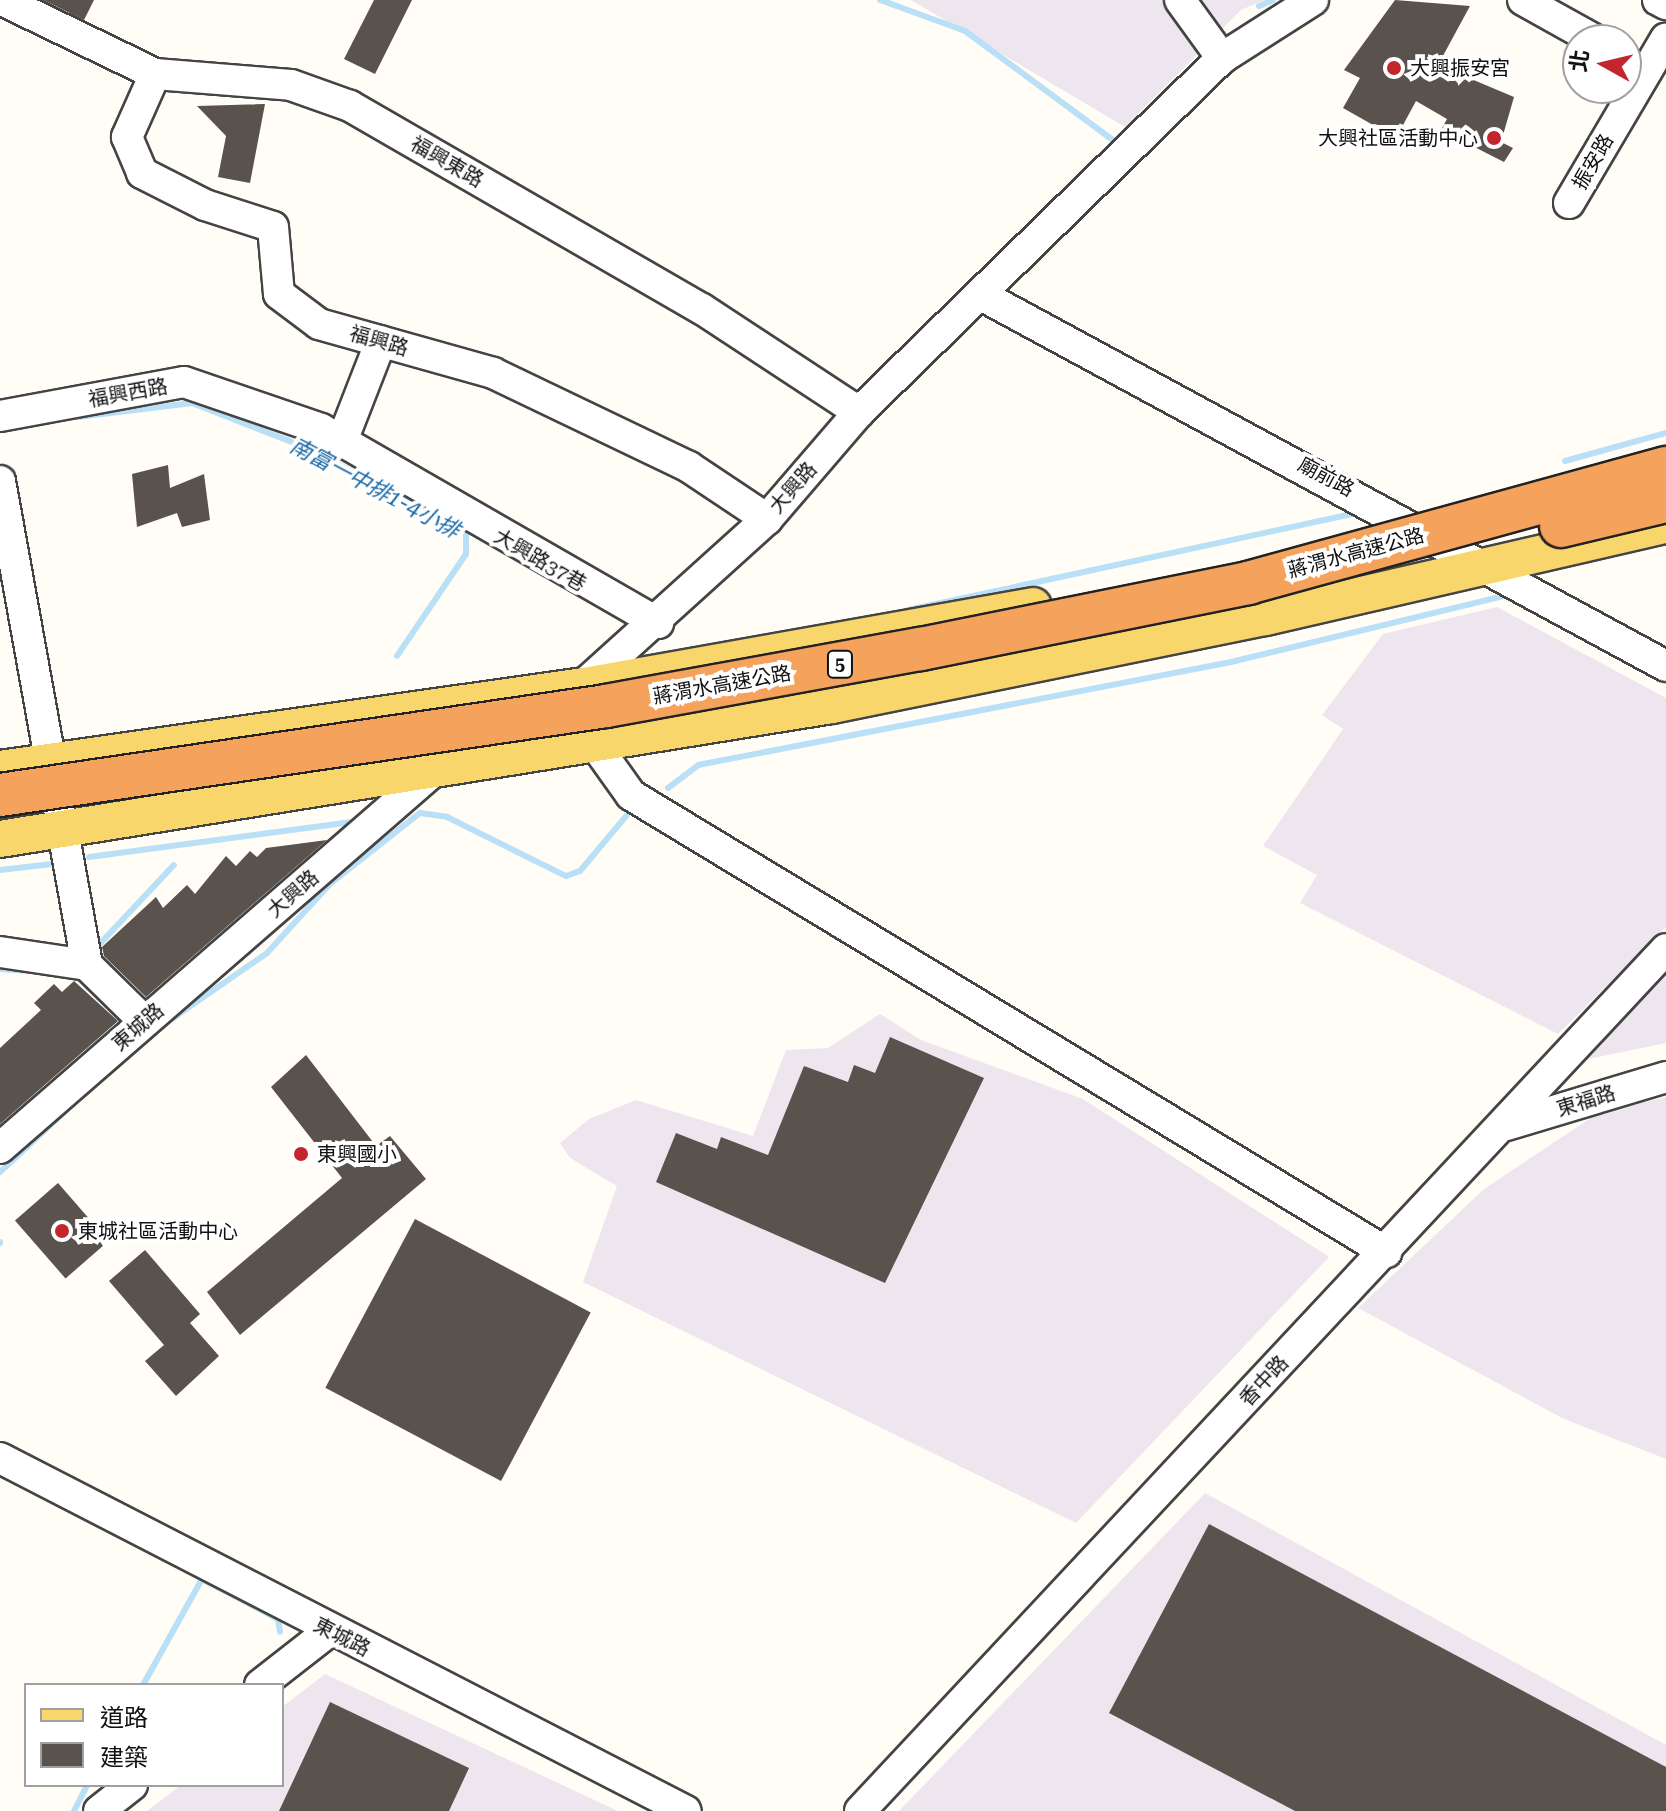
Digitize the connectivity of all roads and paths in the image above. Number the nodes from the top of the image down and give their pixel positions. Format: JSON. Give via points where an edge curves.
{"nodes":[{"id":1,"x":2,"y":0,"type":"edge"},
{"id":2,"x":1180,"y":0,"type":"edge"},
{"id":3,"x":1313,"y":0,"type":"edge"},
{"id":4,"x":1523,"y":0,"type":"edge"},
{"id":5,"x":1658,"y":0,"type":"edge"},
{"id":6,"x":1666,"y":4,"type":"edge"},
{"id":7,"x":1566,"y":24,"type":"edge"},
{"id":8,"x":1666,"y":38,"type":"edge"},
{"id":9,"x":1222,"y":58,"type":"junction"},
{"id":10,"x":1647,"y":68,"type":"edge"},
{"id":11,"x":155,"y":74,"type":"junction"},
{"id":12,"x":1569,"y":203,"type":"dead end"},
{"id":13,"x":981,"y":295,"type":"junction"},
{"id":14,"x":381,"y":341,"type":"junction"},
{"id":15,"x":859,"y":412,"type":"junction"},
{"id":16,"x":0,"y":416,"type":"edge"},
{"id":17,"x":342,"y":441,"type":"junction"},
{"id":18,"x":1666,"y":460,"type":"edge"},
{"id":19,"x":1666,"y":468,"type":"edge"},
{"id":20,"x":0,"y":481,"type":"edge"},
{"id":21,"x":1666,"y":501,"type":"edge"},
{"id":22,"x":767,"y":519,"type":"junction"},
{"id":23,"x":1409,"y":521,"type":"junction"},
{"id":24,"x":1666,"y":525,"type":"edge"},
{"id":25,"x":1488,"y":564,"type":"junction"},
{"id":26,"x":658,"y":623,"type":"junction"},
{"id":27,"x":777,"y":652,"type":"junction"},
{"id":28,"x":1666,"y":666,"type":"edge"},
{"id":29,"x":584,"y":686,"type":"junction"},
{"id":30,"x":783,"y":714,"type":"junction"},
{"id":31,"x":239,"y":735,"type":"junction"},
{"id":32,"x":596,"y":746,"type":"junction"},
{"id":33,"x":52,"y":761,"type":"junction"},
{"id":34,"x":0,"y":769,"type":"edge"},
{"id":35,"x":424,"y":776,"type":"junction"},
{"id":36,"x":0,"y":795,"type":"edge"},
{"id":37,"x":246,"y":804,"type":"junction"},
{"id":38,"x":0,"y":819,"type":"edge"},
{"id":39,"x":65,"y":832,"type":"junction"},
{"id":40,"x":0,"y":839,"type":"edge"},
{"id":41,"x":242,"y":939,"type":"joint"},
{"id":42,"x":1666,"y":949,"type":"edge"},
{"id":43,"x":0,"y":952,"type":"edge"},
{"id":44,"x":87,"y":965,"type":"junction"},
{"id":45,"x":144,"y":1021,"type":"junction"},
{"id":46,"x":1666,"y":1077,"type":"edge"},
{"id":47,"x":1505,"y":1125,"type":"junction"},
{"id":48,"x":0,"y":1148,"type":"edge"},
{"id":49,"x":1386,"y":1252,"type":"junction"},
{"id":50,"x":0,"y":1458,"type":"edge"},
{"id":51,"x":329,"y":1631,"type":"junction"},
{"id":52,"x":263,"y":1683,"type":"edge"},
{"id":53,"x":129,"y":1787,"type":"edge"},
{"id":54,"x":99,"y":1811,"type":"edge"},
{"id":55,"x":686,"y":1811,"type":"edge"},
{"id":56,"x":860,"y":1811,"type":"edge"}],
"edges":[{"from":1,"to":11,"type":"street","name":"福興東路"},
{"from":2,"to":9,"type":"street"},
{"from":3,"to":9,"type":"street","name":"大興路"},
{"from":4,"to":7,"type":"street"},
{"from":5,"to":6,"type":"street"},
{"from":8,"to":10,"type":"street","name":"振安路"},
{"from":9,"to":13,"type":"street","name":"大興路"},
{"from":10,"to":12,"type":"street","name":"振安路"},
{"from":11,"to":14,"type":"street","name":"福興路","via":[[127,137],[142,173],[205,205],[273,227],[279,294],[319,324]]},
{"from":11,"to":15,"type":"street","name":"福興東路","via":[[291,85],[350,106],[702,309]]},
{"from":13,"to":15,"type":"street","name":"大興路"},
{"from":13,"to":23,"type":"street","name":"廟前路"},
{"from":14,"to":17,"type":"street"},
{"from":14,"to":22,"type":"street","name":"福興路","via":[[493,373],[689,467]]},
{"from":15,"to":22,"type":"street","name":"大興路"},
{"from":16,"to":17,"type":"street","name":"福興西路","via":[[184,382]]},
{"from":17,"to":26,"type":"street","name":"大興路37巷"},
{"from":18,"to":23,"type":"main road"},
{"from":19,"to":36,"type":"highway","name":"蔣渭水高速公路","number":"5","bridge":true,"via":[[1248,583],[921,649],[606,706]]},
{"from":20,"to":33,"type":"street"},
{"from":21,"to":38,"type":"highway","name":"蔣渭水高速公路","number":"5","bridge":true,"via":[[1054,650],[702,716]]},
{"from":22,"to":26,"type":"street","name":"大興路"},
{"from":23,"to":25,"type":"street","name":"廟前路"},
{"from":23,"to":27,"type":"main road","via":[[1233,570]]},
{"from":24,"to":25,"type":"main road"},
{"from":25,"to":28,"type":"street","name":"廟前路"},
{"from":25,"to":30,"type":"main road","via":[[1266,617]]},
{"from":26,"to":29,"type":"street","name":"大興路"},
{"from":27,"to":29,"type":"main road"},
{"from":27,"to":30,"type":"main road","via":[[808,677]]},
{"from":29,"to":31,"type":"main road"},
{"from":29,"to":35,"type":"street","name":"大興路"},
{"from":30,"to":32,"type":"main road"},
{"from":31,"to":33,"type":"main road"},
{"from":31,"to":37,"type":"main road","via":[[222,751],[217,772]]},
{"from":32,"to":35,"type":"main road"},
{"from":32,"to":49,"type":"street","via":[[631,795]]},
{"from":33,"to":34,"type":"main road"},
{"from":33,"to":39,"type":"street"},
{"from":35,"to":37,"type":"main road"},
{"from":35,"to":41,"type":"street","name":"大興路"},
{"from":37,"to":39,"type":"main road"},
{"from":39,"to":40,"type":"main road"},
{"from":39,"to":44,"type":"street"},
{"from":41,"to":45,"type":"street","name":"東城路"},
{"from":42,"to":47,"type":"street","name":"香中路"},
{"from":43,"to":44,"type":"street"},
{"from":44,"to":45,"type":"street"},
{"from":45,"to":48,"type":"street","name":"東城路"},
{"from":46,"to":47,"type":"street","name":"東福路"},
{"from":47,"to":49,"type":"street","name":"香中路"},
{"from":49,"to":56,"type":"street","name":"香中路"},
{"from":50,"to":51,"type":"street","name":"東城路"},
{"from":51,"to":52,"type":"street"},
{"from":51,"to":55,"type":"street","name":"東城路"},
{"from":53,"to":54,"type":"street"}]}
